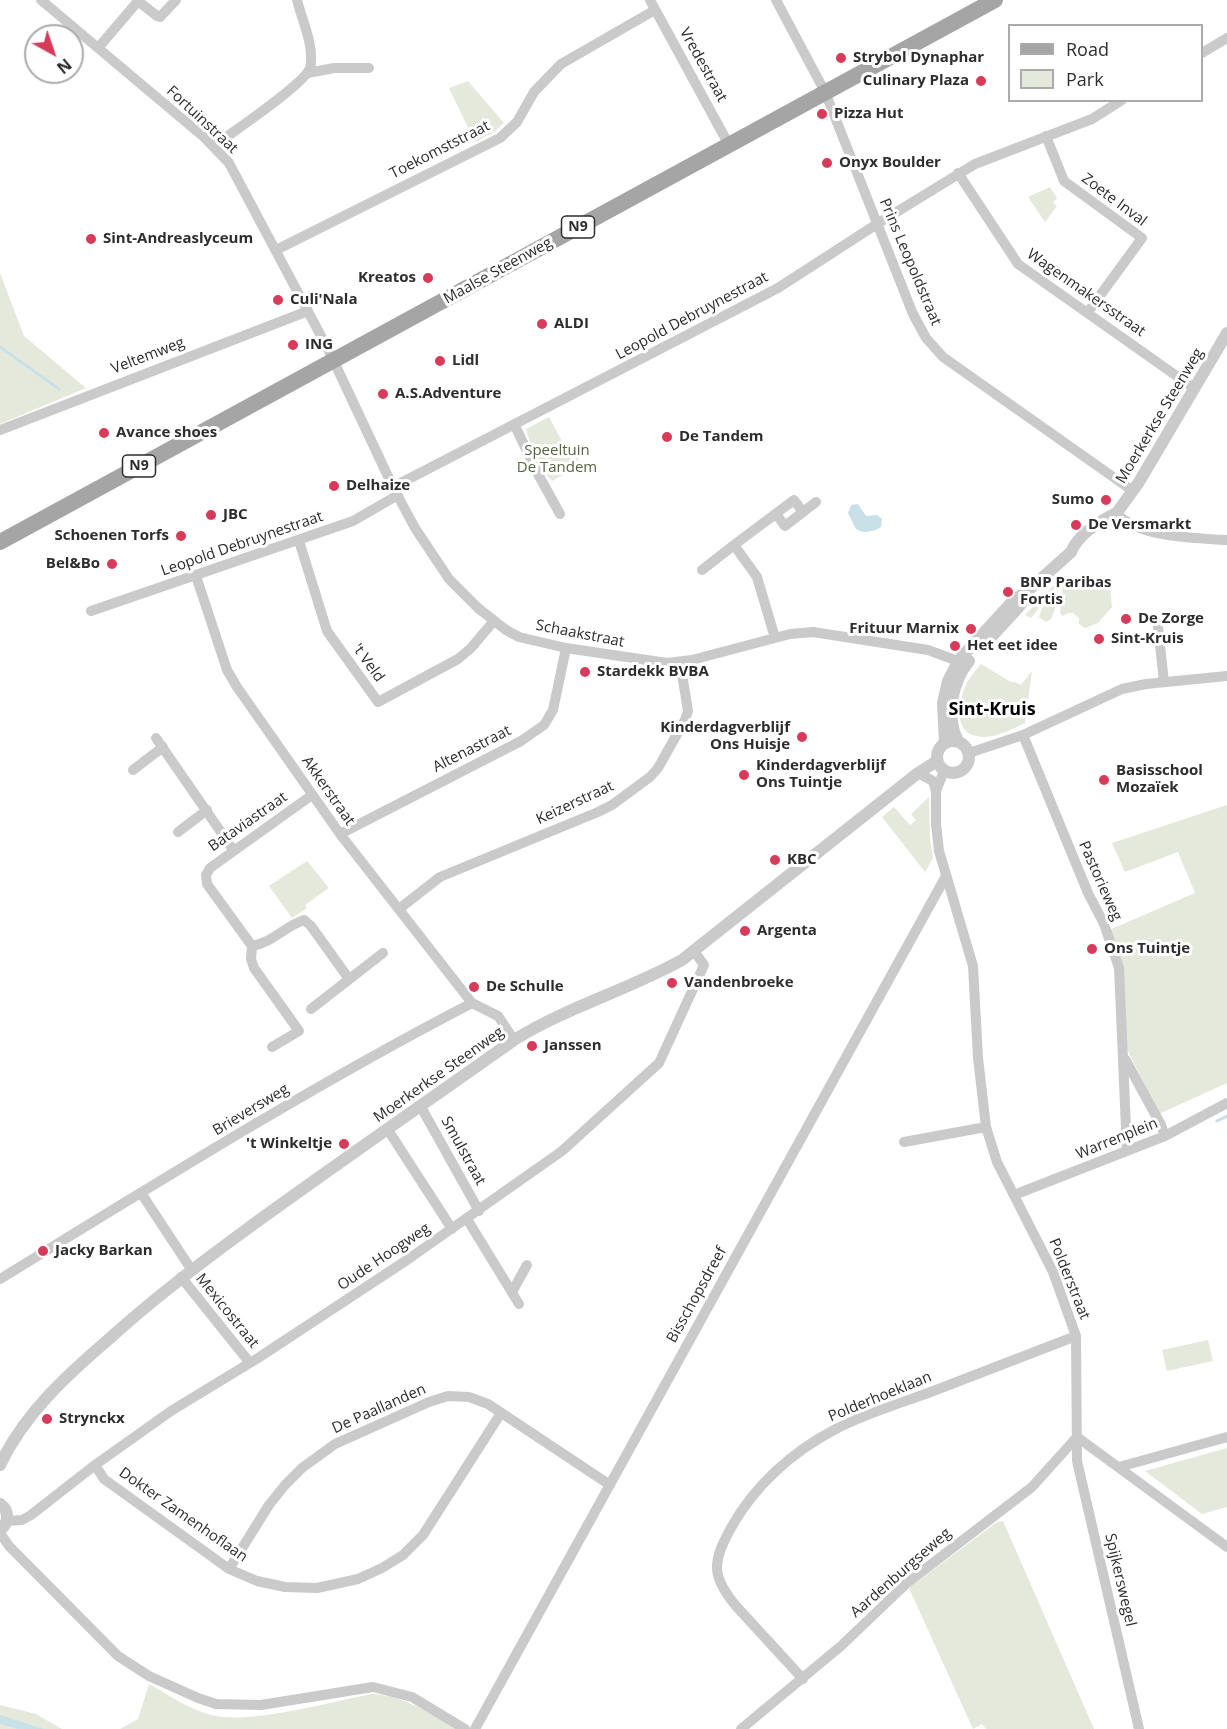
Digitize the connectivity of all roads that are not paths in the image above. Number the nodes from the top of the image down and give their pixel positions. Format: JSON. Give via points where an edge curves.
{"nodes":[{"id":1,"x":41,"y":0,"type":"edge"},
{"id":2,"x":176,"y":0,"type":"edge"},
{"id":3,"x":297,"y":0,"type":"edge"},
{"id":4,"x":776,"y":0,"type":"edge"},
{"id":5,"x":995,"y":0,"type":"edge"},
{"id":6,"x":138,"y":1,"type":"edge"},
{"id":7,"x":652,"y":5,"type":"edge"},
{"id":8,"x":1227,"y":38,"type":"edge"},
{"id":9,"x":98,"y":48,"type":"junction"},
{"id":10,"x":1203,"y":52,"type":"edge"},
{"id":11,"x":369,"y":68,"type":"dead end"},
{"id":12,"x":308,"y":73,"type":"junction"},
{"id":13,"x":825,"y":92,"type":"junction"},
{"id":14,"x":1119,"y":102,"type":"edge"},
{"id":15,"x":1046,"y":136,"type":"junction"},
{"id":16,"x":729,"y":145,"type":"junction"},
{"id":17,"x":214,"y":146,"type":"junction"},
{"id":18,"x":958,"y":173,"type":"junction"},
{"id":19,"x":877,"y":224,"type":"junction"},
{"id":20,"x":276,"y":250,"type":"junction"},
{"id":21,"x":308,"y":311,"type":"junction"},
{"id":22,"x":1088,"y":312,"type":"junction"},
{"id":23,"x":1227,"y":333,"type":"edge"},
{"id":24,"x":333,"y":360,"type":"junction"},
{"id":25,"x":1195,"y":389,"type":"junction"},
{"id":26,"x":515,"y":426,"type":"junction"},
{"id":27,"x":0,"y":430,"type":"edge"},
{"id":28,"x":395,"y":491,"type":"junction"},
{"id":29,"x":1132,"y":491,"type":"junction"},
{"id":30,"x":816,"y":502,"type":"dead end"},
{"id":31,"x":803,"y":512,"type":"junction"},
{"id":32,"x":1116,"y":513,"type":"junction"},
{"id":33,"x":560,"y":514,"type":"dead end"},
{"id":34,"x":776,"y":514,"type":"junction"},
{"id":35,"x":1227,"y":540,"type":"edge"},
{"id":36,"x":299,"y":541,"type":"junction"},
{"id":37,"x":0,"y":542,"type":"edge"},
{"id":38,"x":734,"y":545,"type":"junction"},
{"id":39,"x":702,"y":570,"type":"dead end"},
{"id":40,"x":196,"y":576,"type":"junction"},
{"id":41,"x":91,"y":611,"type":"dead end"},
{"id":42,"x":493,"y":622,"type":"junction"},
{"id":43,"x":1158,"y":627,"type":"dead end"},
{"id":44,"x":775,"y":638,"type":"junction"},
{"id":45,"x":566,"y":648,"type":"junction"},
{"id":46,"x":680,"y":662,"type":"junction"},
{"id":47,"x":963,"y":663,"type":"junction"},
{"id":48,"x":1227,"y":676,"type":"edge"},
{"id":49,"x":1164,"y":682,"type":"junction"},
{"id":50,"x":1023,"y":735,"type":"junction"},
{"id":51,"x":156,"y":738,"type":"dead end"},
{"id":52,"x":951,"y":742,"type":"junction"},
{"id":53,"x":163,"y":747,"type":"junction"},
{"id":54,"x":969,"y":753,"type":"junction"},
{"id":55,"x":940,"y":766,"type":"junction"},
{"id":56,"x":133,"y":770,"type":"dead end"},
{"id":57,"x":918,"y":772,"type":"junction"},
{"id":58,"x":936,"y":791,"type":"junction"},
{"id":59,"x":312,"y":795,"type":"junction"},
{"id":60,"x":207,"y":810,"type":"junction"},
{"id":61,"x":178,"y":832,"type":"dead end"},
{"id":62,"x":340,"y":834,"type":"junction"},
{"id":63,"x":234,"y":851,"type":"junction"},
{"id":64,"x":946,"y":876,"type":"junction"},
{"id":65,"x":399,"y":909,"type":"junction"},
{"id":66,"x":252,"y":946,"type":"junction"},
{"id":67,"x":694,"y":951,"type":"junction"},
{"id":68,"x":383,"y":953,"type":"dead end"},
{"id":69,"x":349,"y":979,"type":"junction"},
{"id":70,"x":472,"y":1003,"type":"junction"},
{"id":71,"x":311,"y":1009,"type":"dead end"},
{"id":72,"x":514,"y":1040,"type":"junction"},
{"id":73,"x":273,"y":1047,"type":"dead end"},
{"id":74,"x":1123,"y":1050,"type":"junction"},
{"id":75,"x":1227,"y":1103,"type":"edge"},
{"id":76,"x":420,"y":1107,"type":"junction"},
{"id":77,"x":986,"y":1127,"type":"junction"},
{"id":78,"x":388,"y":1130,"type":"junction"},
{"id":79,"x":1165,"y":1136,"type":"junction"},
{"id":80,"x":904,"y":1142,"type":"dead end"},
{"id":81,"x":1127,"y":1151,"type":"junction"},
{"id":82,"x":141,"y":1192,"type":"junction"},
{"id":83,"x":1014,"y":1195,"type":"junction"},
{"id":84,"x":479,"y":1211,"type":"junction"},
{"id":85,"x":467,"y":1219,"type":"junction"},
{"id":86,"x":452,"y":1229,"type":"junction"},
{"id":87,"x":527,"y":1265,"type":"dead end"},
{"id":88,"x":186,"y":1273,"type":"junction"},
{"id":89,"x":0,"y":1280,"type":"edge"},
{"id":90,"x":512,"y":1292,"type":"junction"},
{"id":91,"x":519,"y":1304,"type":"dead end"},
{"id":92,"x":1076,"y":1336,"type":"junction"},
{"id":93,"x":250,"y":1363,"type":"junction"},
{"id":94,"x":501,"y":1413,"type":"junction"},
{"id":95,"x":1077,"y":1437,"type":"junction"},
{"id":96,"x":1227,"y":1437,"type":"edge"},
{"id":97,"x":0,"y":1465,"type":"edge"},
{"id":98,"x":95,"y":1465,"type":"junction"},
{"id":99,"x":1119,"y":1467,"type":"junction"},
{"id":100,"x":610,"y":1485,"type":"junction"},
{"id":101,"x":0,"y":1504,"type":"edge"},
{"id":102,"x":2,"y":1528,"type":"edge"},
{"id":103,"x":1227,"y":1547,"type":"edge"},
{"id":104,"x":229,"y":1569,"type":"junction"},
{"id":105,"x":803,"y":1679,"type":"junction"},
{"id":106,"x":465,"y":1729,"type":"edge"},
{"id":107,"x":475,"y":1729,"type":"edge"},
{"id":108,"x":741,"y":1729,"type":"edge"},
{"id":109,"x":1139,"y":1729,"type":"edge"}],
"edges":[{"from":1,"to":9,"type":"street","name":"Fortuinstraat"},
{"from":2,"to":6,"type":"street","via":[[160,16]]},
{"from":3,"to":12,"type":"street","via":[[310,49]]},
{"from":4,"to":13,"type":"street","name":"Prins Leopoldstraat"},
{"from":5,"to":13,"type":"main road","name":"Maalse Steenweg","number":"N9"},
{"from":6,"to":9,"type":"street"},
{"from":7,"to":16,"type":"street","name":"Vredestraat"},
{"from":7,"to":20,"type":"street","name":"Toekomststraat","via":[[561,64],[534,92],[517,122],[500,138]]},
{"from":8,"to":10,"type":"street"},
{"from":9,"to":17,"type":"street","name":"Fortuinstraat"},
{"from":11,"to":12,"type":"street"},
{"from":12,"to":17,"type":"street"},
{"from":13,"to":16,"type":"main road","name":"Maalse Steenweg","number":"N9"},
{"from":13,"to":19,"type":"street","name":"Prins Leopoldstraat"},
{"from":14,"to":15,"type":"street","name":"Leopold Debruynestraat","via":[[1092,119]]},
{"from":15,"to":18,"type":"street","name":"Leopold Debruynestraat"},
{"from":15,"to":22,"type":"street","name":"Zoete Inval","via":[[1062,178],[1142,238]]},
{"from":16,"to":24,"type":"main road","name":"Maalse Steenweg","number":"N9"},
{"from":17,"to":20,"type":"street","name":"Fortuinstraat","via":[[236,174]]},
{"from":18,"to":19,"type":"street","name":"Leopold Debruynestraat"},
{"from":18,"to":22,"type":"street","name":"Wagenmakersstraat","via":[[1014,260]]},
{"from":19,"to":26,"type":"street","name":"Leopold Debruynestraat","via":[[778,288]]},
{"from":19,"to":29,"type":"street","name":"Prins Leopoldstraat","via":[[920,327],[937,352]]},
{"from":20,"to":21,"type":"street","name":"Fortuinstraat"},
{"from":21,"to":24,"type":"street","name":"Fortuinstraat"},
{"from":21,"to":27,"type":"street","name":"Veltemweg"},
{"from":22,"to":25,"type":"street","name":"Wagenmakersstraat"},
{"from":23,"to":25,"type":"street","name":"Moerkerkse Steenweg"},
{"from":24,"to":28,"type":"street","name":"Schaakstraat"},
{"from":24,"to":37,"type":"main road","name":"Maalse Steenweg","number":"N9"},
{"from":25,"to":29,"type":"street","name":"Moerkerkse Steenweg"},
{"from":26,"to":28,"type":"street","name":"Leopold Debruynestraat"},
{"from":26,"to":33,"type":"street"},
{"from":28,"to":36,"type":"street","name":"Leopold Debruynestraat","via":[[352,521]]},
{"from":28,"to":42,"type":"street","name":"Schaakstraat","via":[[449,579]]},
{"from":29,"to":32,"type":"street","name":"Moerkerkse Steenweg"},
{"from":30,"to":31,"type":"street"},
{"from":31,"to":34,"type":"street","via":[[794,500]]},
{"from":31,"to":34,"type":"street","via":[[785,526]]},
{"from":32,"to":35,"type":"street","via":[[1125,522],[1158,532]]},
{"from":32,"to":47,"type":"street","name":"Moerkerkse Steenweg","via":[[1079,551],[1071,552],[1011,603]]},
{"from":34,"to":38,"type":"street"},
{"from":36,"to":40,"type":"street","name":"Leopold Debruynestraat"},
{"from":36,"to":42,"type":"street","name":"'t Veld","via":[[327,631],[378,702],[458,659]]},
{"from":38,"to":39,"type":"street"},
{"from":38,"to":44,"type":"street","via":[[757,577]]},
{"from":40,"to":41,"type":"street","name":"Leopold Debruynestraat"},
{"from":40,"to":59,"type":"street","name":"Akkerstraat","via":[[227,670]]},
{"from":42,"to":45,"type":"street","name":"Schaakstraat","via":[[519,637]]},
{"from":43,"to":49,"type":"street"},
{"from":44,"to":46,"type":"street","name":"Schaakstraat"},
{"from":44,"to":47,"type":"street","name":"Schaakstraat","via":[[801,632],[826,633],[903,644]]},
{"from":45,"to":46,"type":"street","name":"Schaakstraat","via":[[655,662]]},
{"from":45,"to":62,"type":"street","name":"Altenastraat","via":[[553,710],[544,725],[521,741]]},
{"from":46,"to":65,"type":"street","name":"Keizerstraat","via":[[688,711],[658,768],[640,786],[598,812],[440,877]]},
{"from":47,"to":52,"type":"street","name":"Moerkerkse Steenweg","via":[[948,681],[944,695],[942,716]]},
{"from":48,"to":49,"type":"street"},
{"from":49,"to":50,"type":"street","via":[[1107,695]]},
{"from":50,"to":54,"type":"street"},
{"from":50,"to":74,"type":"street","name":"Pastorieweg","via":[[1119,968]]},
{"from":51,"to":53,"type":"street"},
{"from":52,"to":54,"type":"street","via":[[965,746]]},
{"from":52,"to":55,"type":"street","via":[[938,751]]},
{"from":53,"to":56,"type":"street"},
{"from":53,"to":60,"type":"street"},
{"from":54,"to":55,"type":"street","via":[[969,762],[960,772],[954,774]]},
{"from":55,"to":57,"type":"street","name":"Moerkerkse Steenweg"},
{"from":55,"to":58,"type":"street","name":"Polderstraat"},
{"from":57,"to":58,"type":"street","via":[[933,781]]},
{"from":57,"to":67,"type":"street","name":"Moerkerkse Steenweg"},
{"from":58,"to":64,"type":"street","name":"Polderstraat","via":[[939,850]]},
{"from":59,"to":62,"type":"street","name":"Akkerstraat"},
{"from":59,"to":63,"type":"street","name":"Bataviastraat"},
{"from":60,"to":61,"type":"street"},
{"from":60,"to":63,"type":"street"},
{"from":62,"to":65,"type":"street","name":"Akkerstraat"},
{"from":63,"to":66,"type":"street","name":"Bataviastraat","via":[[210,868],[207,884]]},
{"from":64,"to":77,"type":"street","name":"Polderstraat","via":[[973,966]]},
{"from":64,"to":100,"type":"street","name":"Bisschopsdreef"},
{"from":65,"to":70,"type":"street","name":"Akkerstraat"},
{"from":66,"to":69,"type":"street","via":[[264,944],[304,920]]},
{"from":66,"to":73,"type":"street","name":"Bataviastraat","via":[[254,968],[299,1031]]},
{"from":67,"to":72,"type":"street","name":"Moerkerkse Steenweg","via":[[649,977]]},
{"from":67,"to":84,"type":"street","name":"Oude Hoogweg","via":[[704,965],[658,1063],[562,1151]]},
{"from":68,"to":69,"type":"street"},
{"from":69,"to":71,"type":"street"},
{"from":70,"to":72,"type":"street","via":[[498,1016]]},
{"from":70,"to":82,"type":"street","name":"Brieversweg","via":[[395,1043]]},
{"from":72,"to":76,"type":"street","name":"Moerkerkse Steenweg"},
{"from":74,"to":79,"type":"street"},
{"from":74,"to":81,"type":"street","name":"Pastorieweg"},
{"from":75,"to":79,"type":"street","name":"Warrenplein"},
{"from":76,"to":78,"type":"street","name":"Moerkerkse Steenweg"},
{"from":76,"to":84,"type":"street","name":"Smulstraat"},
{"from":77,"to":80,"type":"street"},
{"from":77,"to":83,"type":"street","name":"Polderstraat","via":[[997,1162]]},
{"from":78,"to":86,"type":"street"},
{"from":78,"to":88,"type":"street","name":"Moerkerkse Steenweg"},
{"from":79,"to":81,"type":"street","name":"Warrenplein"},
{"from":81,"to":83,"type":"street","name":"Warrenplein"},
{"from":82,"to":88,"type":"street","name":"Mexicostraat"},
{"from":82,"to":89,"type":"street","name":"Brieversweg"},
{"from":83,"to":92,"type":"street","name":"Polderstraat","via":[[1053,1272]]},
{"from":84,"to":85,"type":"street","name":"Oude Hoogweg"},
{"from":85,"to":86,"type":"street","name":"Oude Hoogweg"},
{"from":85,"to":90,"type":"street"},
{"from":86,"to":93,"type":"street","name":"Oude Hoogweg"},
{"from":87,"to":90,"type":"street"},
{"from":88,"to":93,"type":"street","name":"Mexicostraat"},
{"from":88,"to":97,"type":"street","name":"Moerkerkse Steenweg","via":[[62,1381],[25,1425]]},
{"from":90,"to":91,"type":"street"},
{"from":92,"to":95,"type":"street","name":"Polderstraat"},
{"from":92,"to":105,"type":"street","name":"Polderhoeklaan","via":[[834,1430],[786,1462],[742,1508],[716,1561],[718,1576],[732,1600]]},
{"from":93,"to":98,"type":"street","name":"Oude Hoogweg","via":[[171,1411]]},
{"from":94,"to":100,"type":"street","name":"De Paallanden"},
{"from":94,"to":104,"type":"street","name":"De Paallanden","via":[[488,1404],[448,1396],[335,1444],[285,1485]]},
{"from":94,"to":104,"type":"street","name":"Dokter Zamenhoflaan","via":[[423,1535],[382,1568],[358,1579],[316,1588],[257,1581]]},
{"from":95,"to":99,"type":"street"},
{"from":95,"to":105,"type":"street","name":"Aardenburgseweg","via":[[1032,1487],[907,1583]]},
{"from":95,"to":109,"type":"street","name":"Spijkerswegel","via":[[1077,1461]]},
{"from":96,"to":99,"type":"street"},
{"from":98,"to":102,"type":"street","name":"Oude Hoogweg","via":[[31,1515]]},
{"from":98,"to":104,"type":"street","name":"Dokter Zamenhoflaan","via":[[104,1479]]},
{"from":99,"to":103,"type":"street"},
{"from":100,"to":107,"type":"street","name":"Bisschopsdreef"},
{"from":101,"to":102,"type":"street","via":[[7,1513]]},
{"from":102,"to":106,"type":"street","via":[[9,1546],[118,1656],[149,1676],[198,1698],[216,1704],[261,1706],[373,1687],[412,1697]]},
{"from":105,"to":108,"type":"street","name":"Aardenburgseweg"}]}
